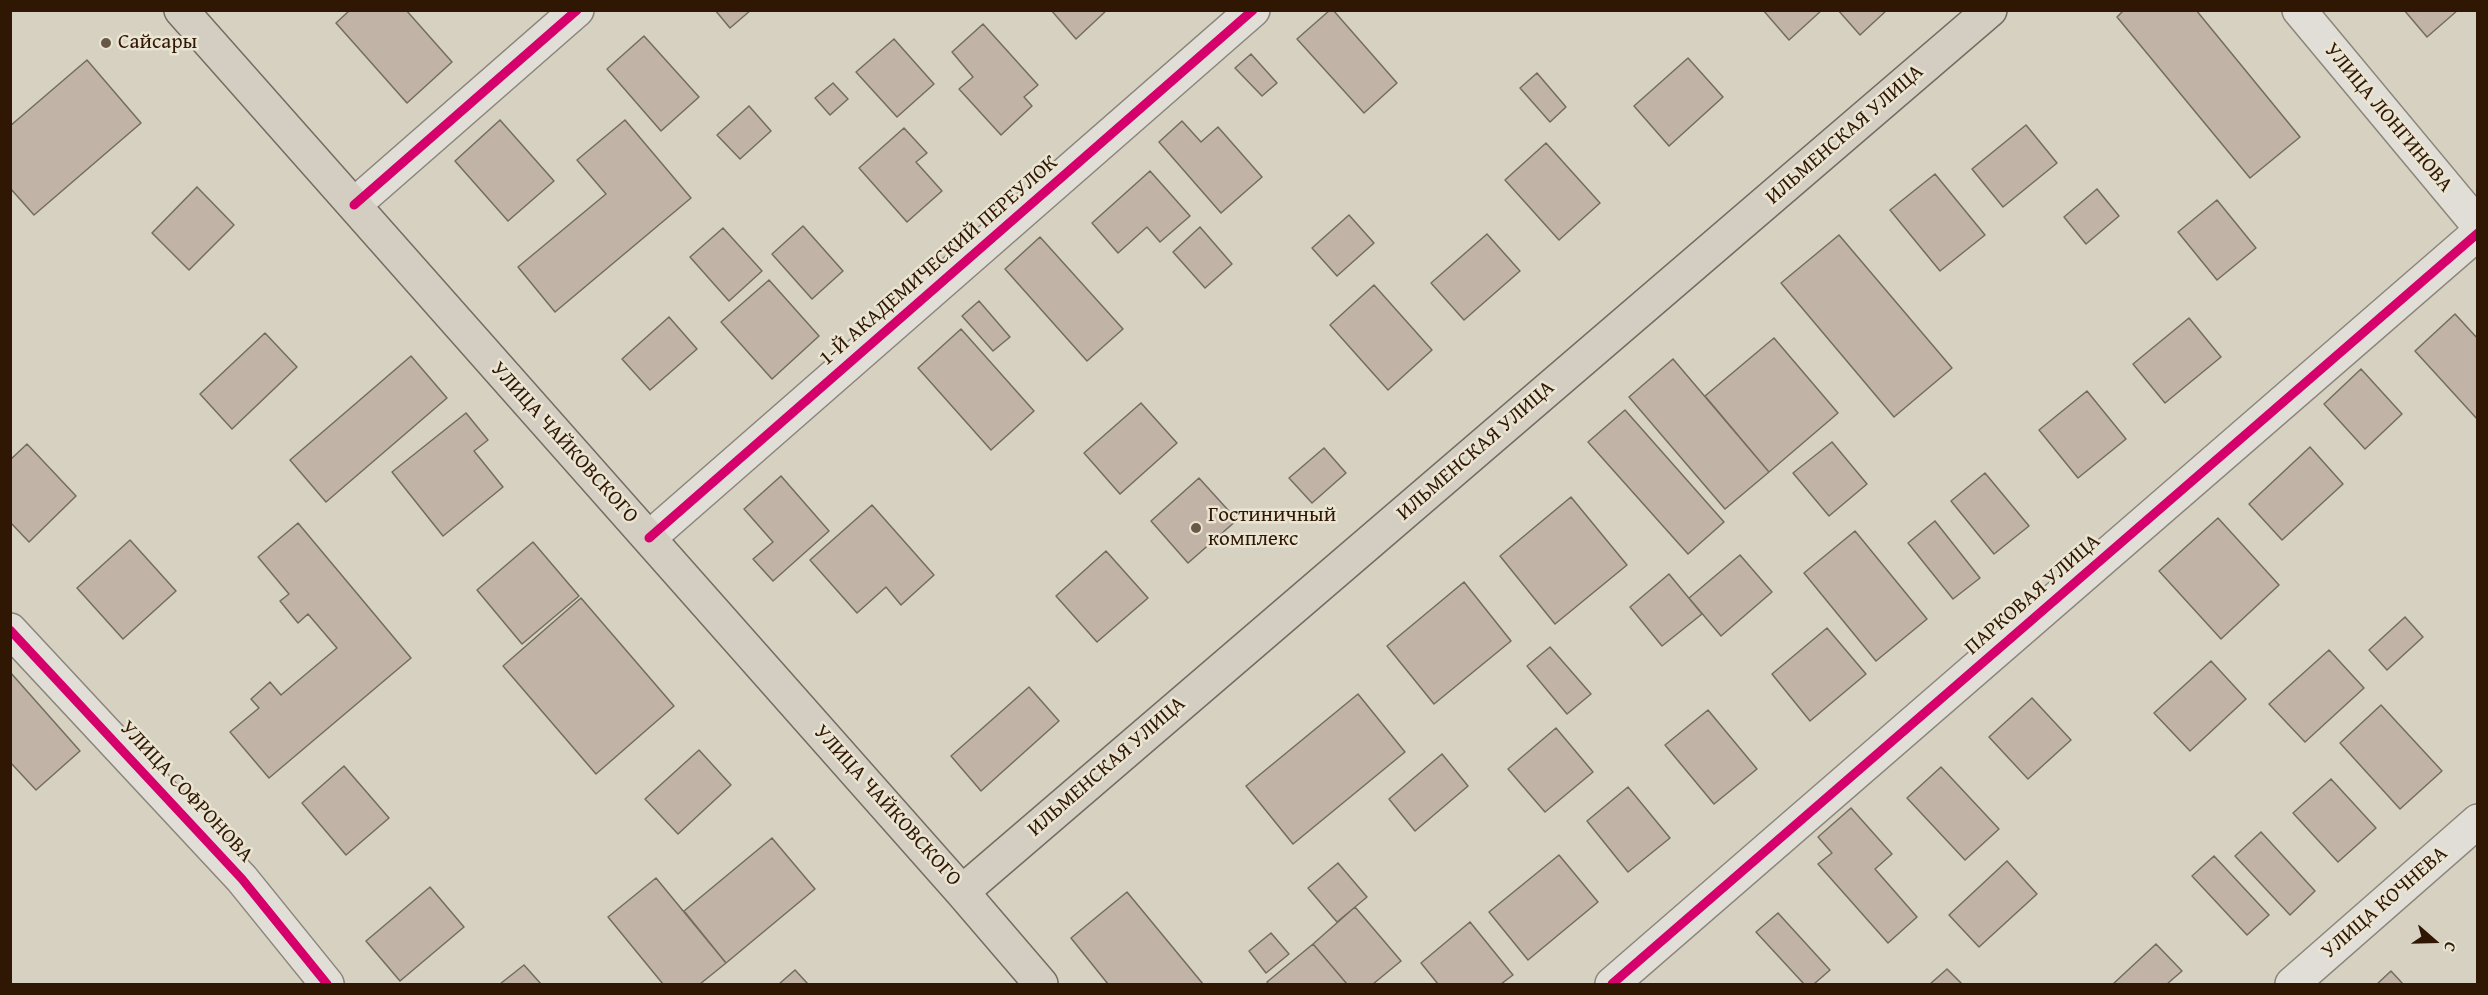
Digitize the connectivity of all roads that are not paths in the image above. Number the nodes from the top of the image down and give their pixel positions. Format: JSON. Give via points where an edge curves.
{"nodes":[{"id":1,"x":182,"y":10,"type":"edge"},
{"id":2,"x":577,"y":10,"type":"edge"},
{"id":3,"x":1253,"y":10,"type":"edge"},
{"id":4,"x":1990,"y":10,"type":"edge"},
{"id":5,"x":2299,"y":10,"type":"edge"},
{"id":6,"x":354,"y":205,"type":"junction"},
{"id":7,"x":2478,"y":225,"type":"edge"},
{"id":8,"x":2478,"y":233,"type":"edge"},
{"id":9,"x":649,"y":538,"type":"junction"},
{"id":10,"x":10,"y":630,"type":"edge"},
{"id":11,"x":2478,"y":821,"type":"edge"},
{"id":12,"x":962,"y":892,"type":"junction"},
{"id":13,"x":327,"y":984,"type":"edge"},
{"id":14,"x":1041,"y":984,"type":"edge"},
{"id":15,"x":1612,"y":984,"type":"edge"},
{"id":16,"x":2292,"y":984,"type":"edge"}],
"edges":[{"from":1,"to":6,"type":"main road","name":"УЛИЦА ЧАЙКОВСКОГО"},
{"from":2,"to":6,"type":"street"},
{"from":3,"to":9,"type":"street","name":"1-Й АКАДЕМИЧЕСКИЙ ПЕРЕУЛОК"},
{"from":4,"to":12,"type":"main road","name":"ИЛЬМЕНСКАЯ УЛИЦА"},
{"from":5,"to":7,"type":"street","name":"УЛИЦА ЛОНГИНОВА"},
{"from":6,"to":9,"type":"main road","name":"УЛИЦА ЧАЙКОВСКОГО"},
{"from":8,"to":15,"type":"street","name":"ПАРКОВАЯ УЛИЦА"},
{"from":9,"to":12,"type":"main road","name":"УЛИЦА ЧАЙКОВСКОГО"},
{"from":10,"to":13,"type":"street","name":"УЛИЦА СОФРОНОВА","via":[[242,879]]},
{"from":11,"to":16,"type":"street","name":"УЛИЦА КОЧНЕВА"},
{"from":12,"to":14,"type":"main road","name":"УЛИЦА ЧАЙКОВСКОГО"}]}
